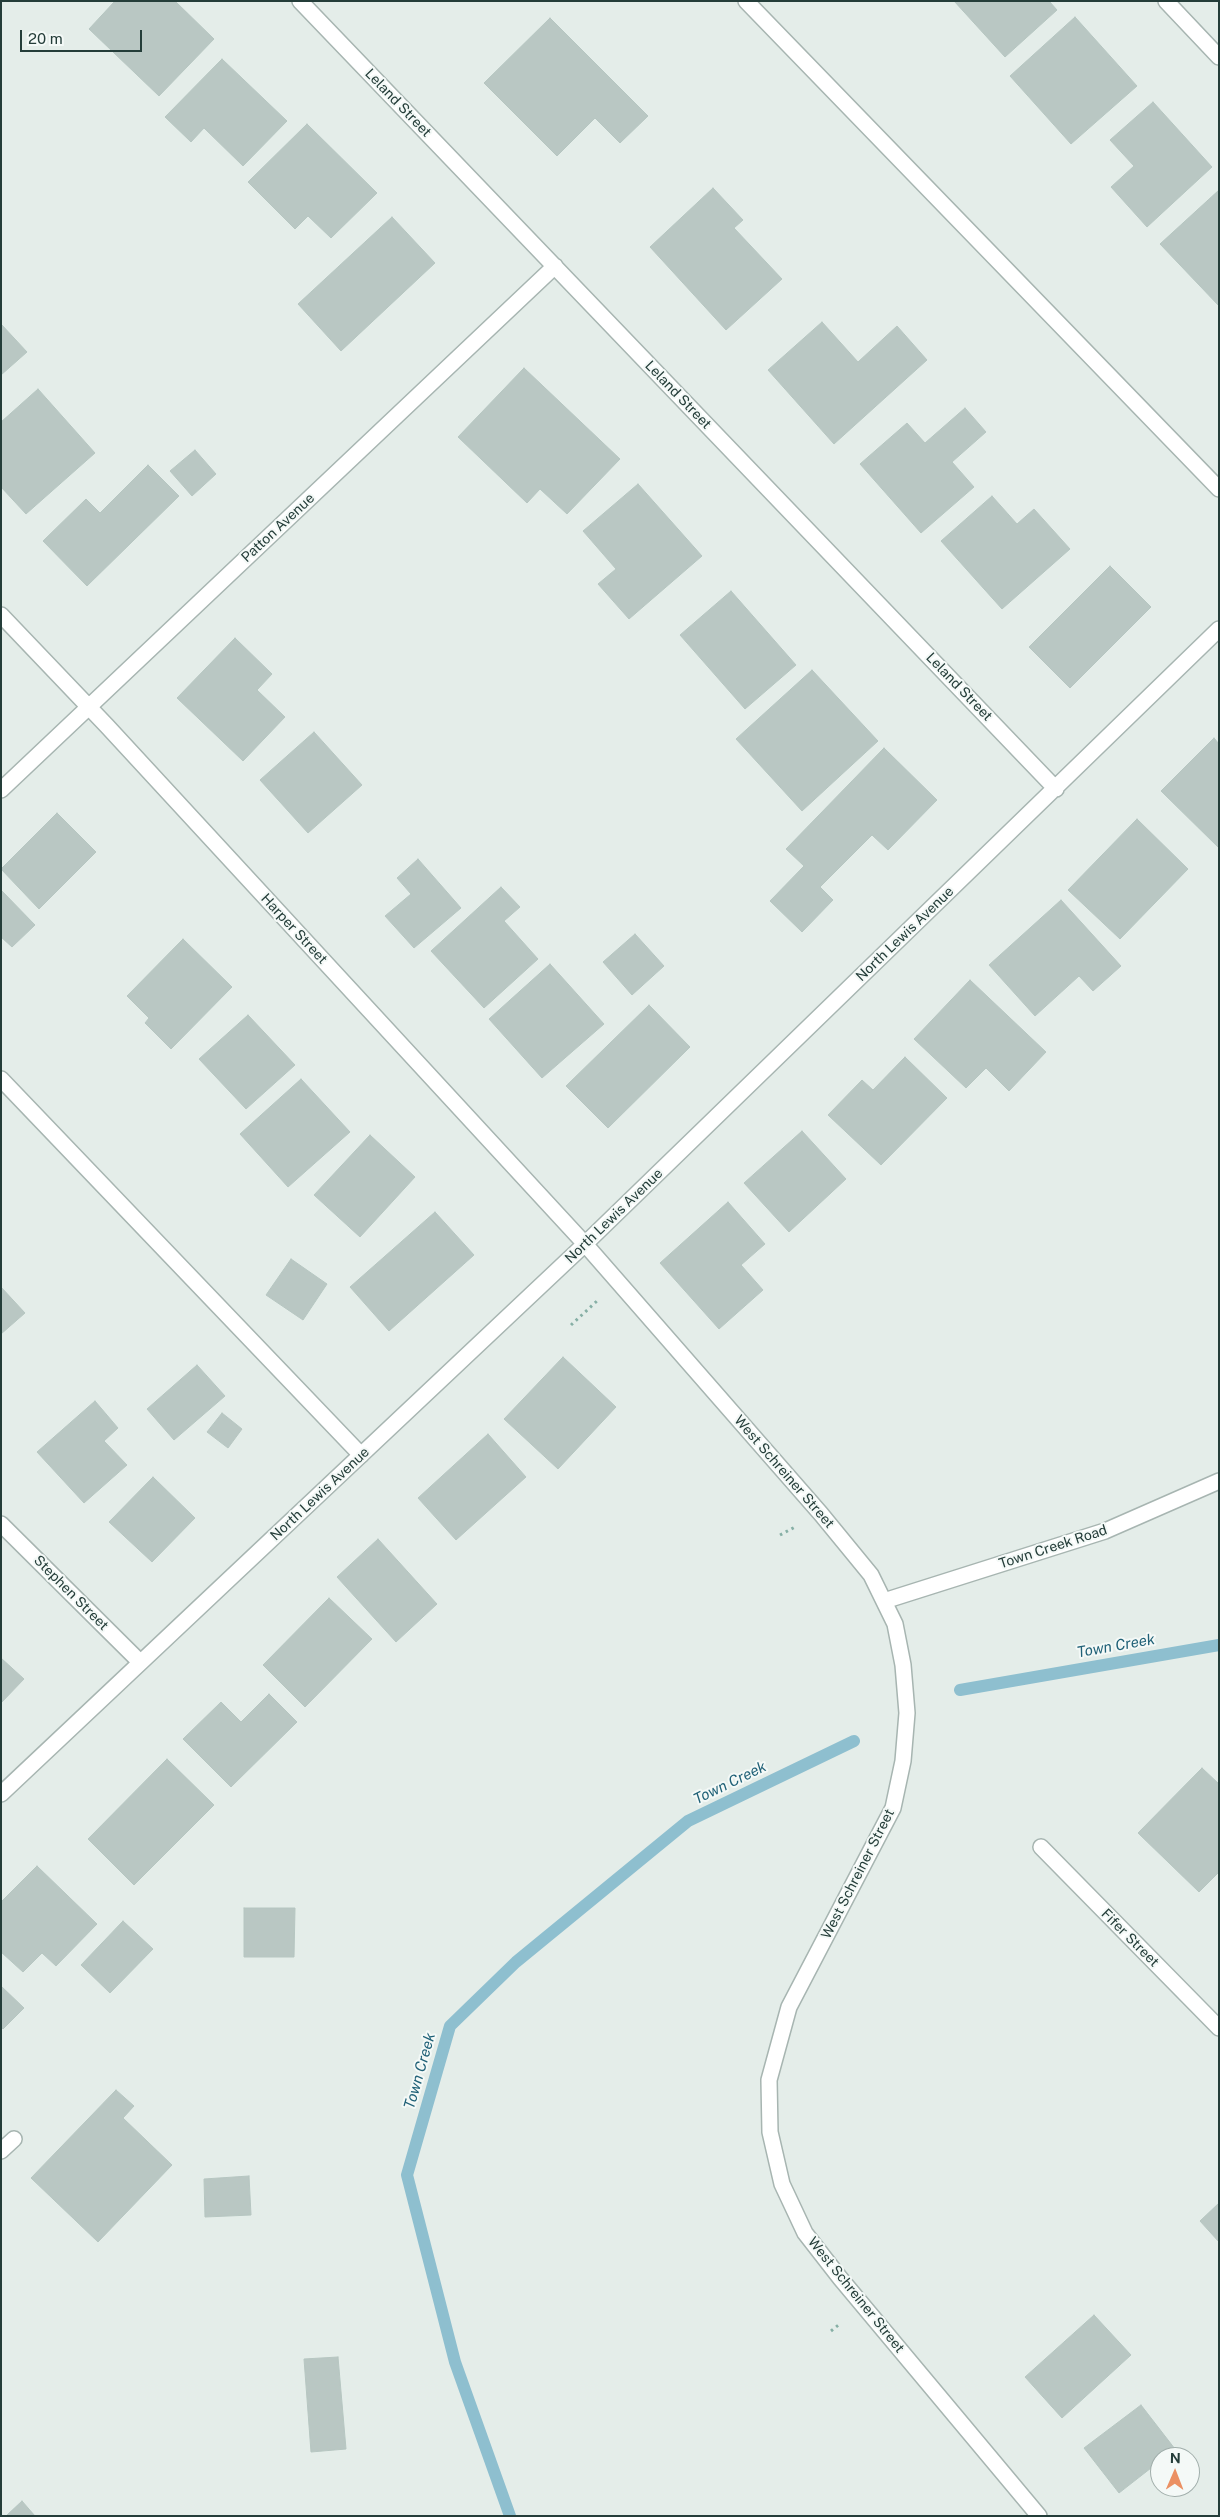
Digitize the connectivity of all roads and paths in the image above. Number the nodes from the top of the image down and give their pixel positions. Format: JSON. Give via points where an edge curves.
{"nodes":[{"id":1,"x":300,"y":1,"type":"edge"},
{"id":2,"x":746,"y":1,"type":"edge"},
{"id":3,"x":1166,"y":1,"type":"edge"},
{"id":4,"x":1219,"y":57,"type":"edge"},
{"id":5,"x":555,"y":266,"type":"junction"},
{"id":6,"x":1219,"y":488,"type":"edge"},
{"id":7,"x":1,"y":615,"type":"edge"},
{"id":8,"x":1219,"y":629,"type":"edge"},
{"id":9,"x":90,"y":707,"type":"junction"},
{"id":10,"x":1056,"y":789,"type":"junction"},
{"id":11,"x":1,"y":790,"type":"edge"},
{"id":12,"x":1,"y":1079,"type":"edge"},
{"id":13,"x":586,"y":1244,"type":"junction"},
{"id":14,"x":361,"y":1455,"type":"junction"},
{"id":15,"x":1219,"y":1481,"type":"edge"},
{"id":16,"x":1,"y":1524,"type":"edge"},
{"id":17,"x":884,"y":1601,"type":"junction"},
{"id":18,"x":140,"y":1662,"type":"junction"},
{"id":19,"x":1,"y":1794,"type":"edge"},
{"id":20,"x":1041,"y":1847,"type":"dead end"},
{"id":21,"x":1219,"y":2028,"type":"edge"},
{"id":22,"x":14,"y":2140,"type":"dead end"},
{"id":23,"x":1,"y":2151,"type":"edge"},
{"id":24,"x":1040,"y":2516,"type":"edge"}],
"edges":[{"from":1,"to":5,"type":"street","name":"Leland Street"},
{"from":2,"to":6,"type":"street"},
{"from":3,"to":4,"type":"street"},
{"from":5,"to":9,"type":"street","name":"Patton Avenue"},
{"from":5,"to":10,"type":"street","name":"Leland Street"},
{"from":7,"to":9,"type":"street","name":"Harper Street"},
{"from":8,"to":10,"type":"street","name":"North Lewis Avenue"},
{"from":9,"to":11,"type":"street","name":"Patton Avenue"},
{"from":9,"to":13,"type":"street","name":"Harper Street"},
{"from":10,"to":13,"type":"street","name":"North Lewis Avenue"},
{"from":12,"to":14,"type":"street"},
{"from":13,"to":14,"type":"street","name":"North Lewis Avenue"},
{"from":13,"to":17,"type":"street","name":"West Schreiner Street","via":[[821,1514],[871,1575]]},
{"from":14,"to":18,"type":"street","name":"North Lewis Avenue"},
{"from":15,"to":17,"type":"street","name":"Town Creek Road","via":[[1105,1531]]},
{"from":16,"to":18,"type":"street","name":"Stephen Street"},
{"from":17,"to":24,"type":"street","name":"West Schreiner Street","via":[[895,1624],[904,1665],[907,1713],[903,1761],[893,1808],[789,2008],[769,2080],[770,2132],[782,2184],[805,2233]]},
{"from":18,"to":19,"type":"street","name":"North Lewis Avenue"},
{"from":20,"to":21,"type":"street","name":"Fifer Street"},
{"from":22,"to":23,"type":"street"}]}
